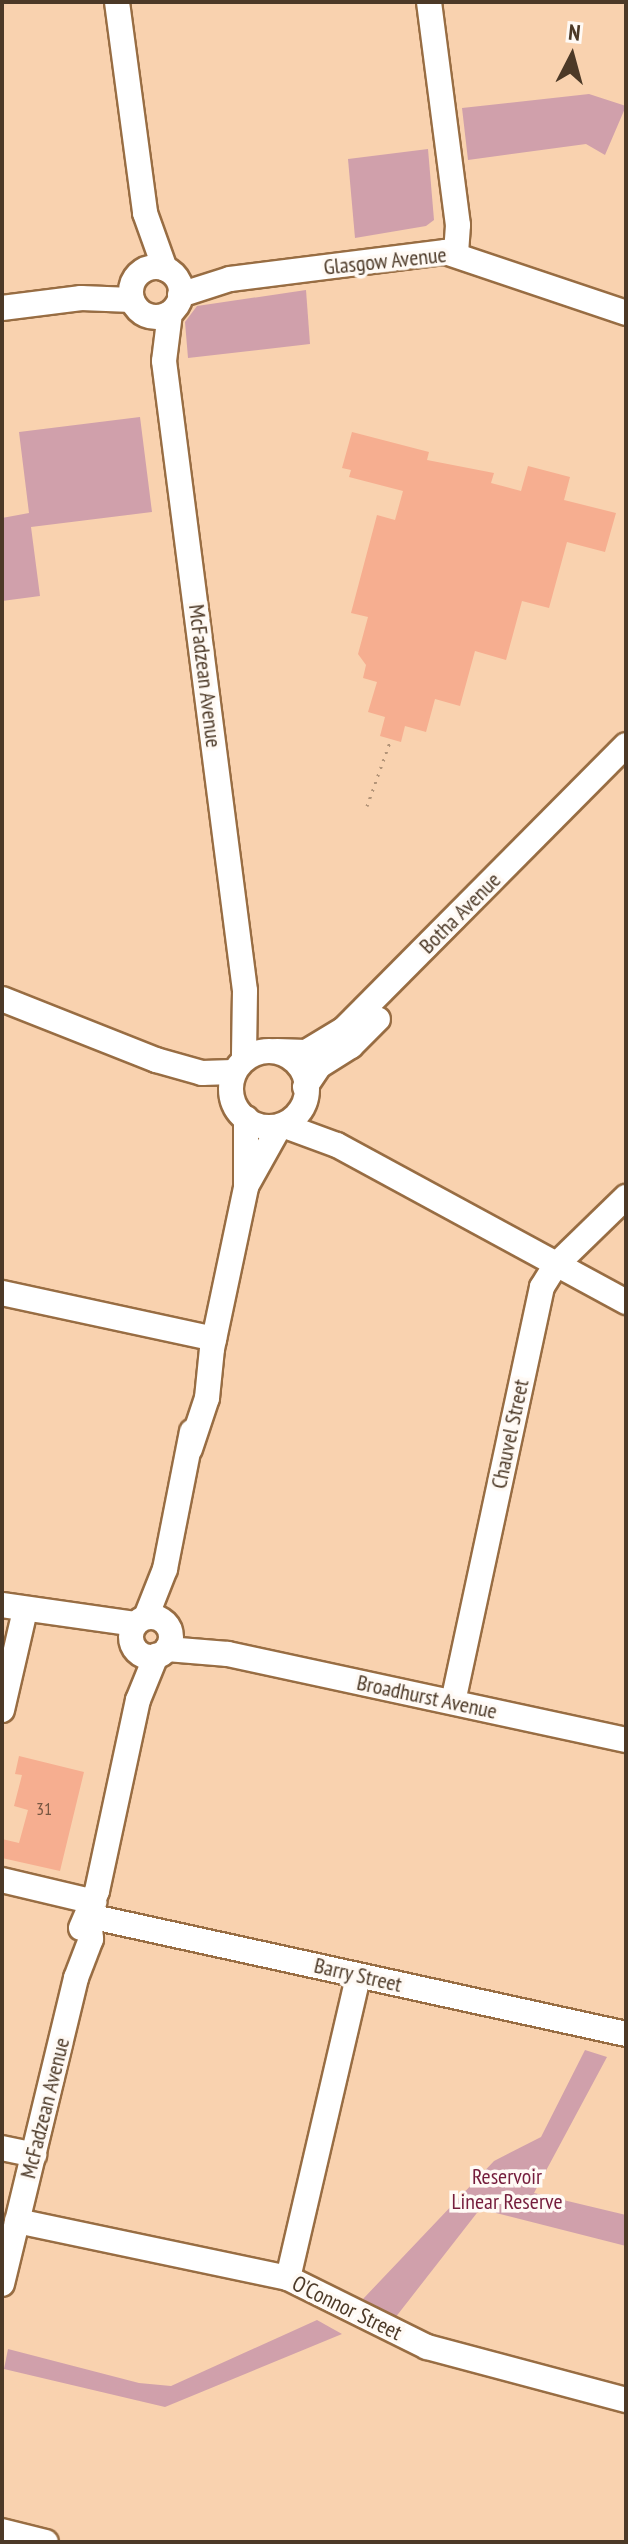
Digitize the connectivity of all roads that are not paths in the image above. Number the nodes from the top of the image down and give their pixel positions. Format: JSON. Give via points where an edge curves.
{"nodes":[{"id":1,"x":117,"y":2,"type":"edge"},
{"id":2,"x":429,"y":2,"type":"edge"},
{"id":3,"x":145,"y":213,"type":"junction"},
{"id":4,"x":456,"y":254,"type":"junction"},
{"id":5,"x":173,"y":289,"type":"junction"},
{"id":6,"x":137,"y":292,"type":"junction"},
{"id":7,"x":2,"y":308,"type":"edge"},
{"id":8,"x":626,"y":313,"type":"edge"},
{"id":9,"x":164,"y":361,"type":"junction"},
{"id":10,"x":626,"y":745,"type":"edge"},
{"id":11,"x":626,"y":768,"type":"edge"},
{"id":12,"x":434,"y":951,"type":"junction"},
{"id":13,"x":245,"y":991,"type":"junction"},
{"id":14,"x":2,"y":999,"type":"edge"},
{"id":15,"x":276,"y":1050,"type":"junction"},
{"id":16,"x":156,"y":1060,"type":"junction"},
{"id":17,"x":238,"y":1064,"type":"junction"},
{"id":18,"x":304,"y":1098,"type":"junction"},
{"id":19,"x":241,"y":1108,"type":"junction"},
{"id":20,"x":281,"y":1128,"type":"junction"},
{"id":21,"x":337,"y":1145,"type":"junction"},
{"id":22,"x":246,"y":1187,"type":"junction"},
{"id":23,"x":626,"y":1197,"type":"edge"},
{"id":24,"x":556,"y":1265,"type":"junction"},
{"id":25,"x":2,"y":1293,"type":"edge"},
{"id":26,"x":626,"y":1302,"type":"edge"},
{"id":27,"x":213,"y":1344,"type":"junction"},
{"id":28,"x":14,"y":1608,"type":"edge"},
{"id":29,"x":151,"y":1637,"type":"junction"},
{"id":30,"x":453,"y":1702,"type":"junction"},
{"id":31,"x":2,"y":1710,"type":"edge"},
{"id":32,"x":626,"y":1740,"type":"edge"},
{"id":33,"x":2,"y":1880,"type":"edge"},
{"id":34,"x":91,"y":1909,"type":"junction"},
{"id":35,"x":358,"y":1976,"type":"junction"},
{"id":36,"x":626,"y":2034,"type":"edge"},
{"id":37,"x":2,"y":2148,"type":"edge"},
{"id":38,"x":34,"y":2155,"type":"junction"},
{"id":39,"x":17,"y":2221,"type":"junction"},
{"id":40,"x":288,"y":2278,"type":"junction"},
{"id":41,"x":2,"y":2284,"type":"edge"},
{"id":42,"x":626,"y":2400,"type":"edge"},
{"id":43,"x":2,"y":2531,"type":"edge"},
{"id":44,"x":46,"y":2542,"type":"edge"}],
"edges":[{"from":1,"to":3,"type":"street","name":"McFadzean Avenue"},
{"from":2,"to":4,"type":"street","via":[[458,225]]},
{"from":3,"to":5,"type":"street","name":"McFadzean Avenue"},
{"from":3,"to":6,"type":"street","name":"McFadzean Avenue"},
{"from":4,"to":5,"type":"street","name":"Glasgow Avenue","via":[[427,253]]},
{"from":4,"to":8,"type":"street","name":"Glasgow Avenue"},
{"from":5,"to":6,"type":"street"},
{"from":5,"to":6,"type":"street","via":[[157,317]]},
{"from":5,"to":9,"type":"street","name":"McFadzean Avenue"},
{"from":6,"to":7,"type":"street"},
{"from":6,"to":9,"type":"street","name":"McFadzean Avenue"},
{"from":9,"to":13,"type":"street","name":"McFadzean Avenue"},
{"from":10,"to":12,"type":"street","name":"Botha Avenue"},
{"from":11,"to":12,"type":"street","name":"Botha Avenue"},
{"from":12,"to":15,"type":"street","name":"Botha Avenue","via":[[327,1042],[306,1052]]},
{"from":12,"to":18,"type":"street","name":"Botha Avenue","via":[[351,1046],[319,1066]]},
{"from":13,"to":15,"type":"street","name":"McFadzean Avenue"},
{"from":13,"to":17,"type":"street","name":"McFadzean Avenue"},
{"from":14,"to":16,"type":"street"},
{"from":15,"to":17,"type":"street"},
{"from":15,"to":18,"type":"street","via":[[298,1071]]},
{"from":16,"to":17,"type":"street","via":[[202,1073]]},
{"from":16,"to":19,"type":"street"},
{"from":17,"to":19,"type":"street"},
{"from":18,"to":20,"type":"street"},
{"from":18,"to":21,"type":"street","via":[[313,1126]]},
{"from":19,"to":20,"type":"street"},
{"from":19,"to":22,"type":"street","name":"McFadzean Avenue"},
{"from":20,"to":21,"type":"street"},
{"from":20,"to":22,"type":"street","name":"McFadzean Avenue"},
{"from":21,"to":24,"type":"street"},
{"from":22,"to":27,"type":"street","name":"McFadzean Avenue"},
{"from":23,"to":24,"type":"street","name":"Chauvel Street"},
{"from":24,"to":26,"type":"street"},
{"from":24,"to":30,"type":"street","name":"Chauvel Street","via":[[542,1287]]},
{"from":25,"to":27,"type":"street"},
{"from":27,"to":29,"type":"street","name":"McFadzean Avenue","via":[[207,1398],[190,1449]]},
{"from":28,"to":29,"type":"street","name":"Broadhurst Avenue"},
{"from":28,"to":31,"type":"street"},
{"from":29,"to":30,"type":"street","name":"Broadhurst Avenue"},
{"from":29,"to":34,"type":"street","name":"McFadzean Avenue"},
{"from":30,"to":32,"type":"street","name":"Broadhurst Avenue"},
{"from":33,"to":34,"type":"street","name":"Barry Street"},
{"from":34,"to":35,"type":"street","name":"Barry Street"},
{"from":34,"to":38,"type":"street","name":"McFadzean Avenue","via":[[91,1939],[76,1978]]},
{"from":35,"to":36,"type":"street","name":"Barry Street"},
{"from":35,"to":40,"type":"street"},
{"from":37,"to":38,"type":"street"},
{"from":38,"to":39,"type":"street","name":"McFadzean Avenue"},
{"from":39,"to":40,"type":"street","name":"O'Connor Street"},
{"from":39,"to":41,"type":"street","name":"McFadzean Avenue"},
{"from":40,"to":42,"type":"street","name":"O'Connor Street","via":[[427,2347]]},
{"from":43,"to":44,"type":"street"}]}
